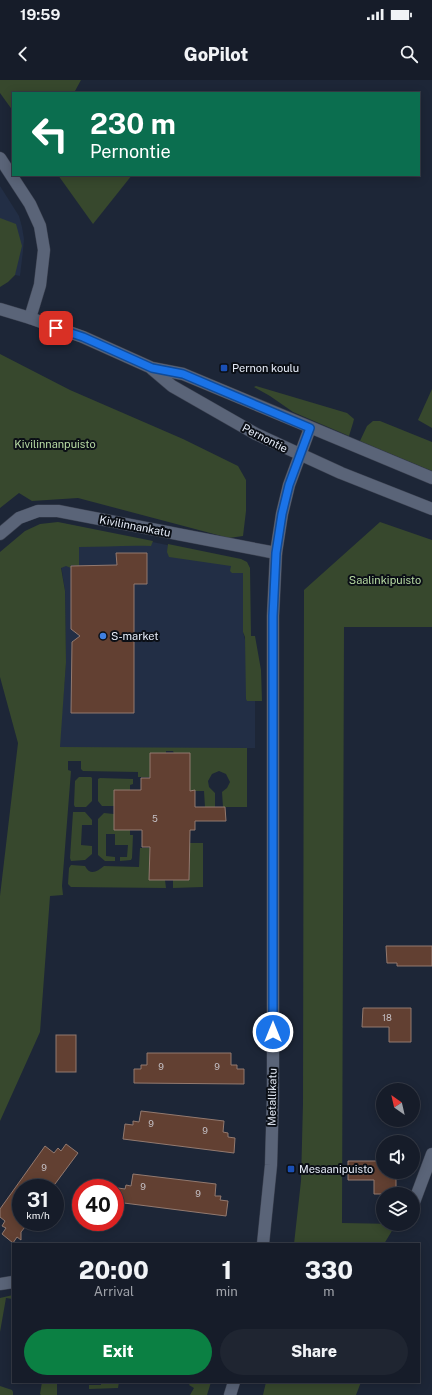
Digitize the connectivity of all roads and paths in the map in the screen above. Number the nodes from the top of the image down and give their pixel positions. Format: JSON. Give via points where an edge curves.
{"nodes":[{"id":1,"x":0,"y":158,"type":"edge"},
{"id":2,"x":0,"y":309,"type":"edge"},
{"id":3,"x":30,"y":318,"type":"junction"},
{"id":4,"x":152,"y":368,"type":"junction"},
{"id":5,"x":310,"y":428,"type":"junction"},
{"id":6,"x":300,"y":455,"type":"junction"},
{"id":7,"x":432,"y":478,"type":"edge"},
{"id":8,"x":432,"y":509,"type":"edge"},
{"id":9,"x":0,"y":534,"type":"edge"},
{"id":10,"x":276,"y":553,"type":"junction"},
{"id":11,"x":432,"y":1154,"type":"edge"},
{"id":12,"x":420,"y":1187,"type":"edge"},
{"id":13,"x":263,"y":1243,"type":"edge"},
{"id":14,"x":12,"y":1282,"type":"edge"},
{"id":15,"x":0,"y":1284,"type":"edge"},
{"id":16,"x":234,"y":1383,"type":"edge"},
{"id":17,"x":230,"y":1395,"type":"edge"}],
"edges":[{"from":1,"to":3,"type":"street","via":[[30,204],[40,226],[44,250],[40,285]]},
{"from":2,"to":3,"type":"street","name":"Pernontie"},
{"from":3,"to":4,"type":"street","name":"Pernontie","via":[[83,337]]},
{"from":4,"to":5,"type":"street","name":"Pernontie","via":[[183,374]]},
{"from":4,"to":6,"type":"street","name":"Pernontie","via":[[172,386],[256,434]]},
{"from":5,"to":6,"type":"street","name":"Metallikatu"},
{"from":5,"to":7,"type":"street","name":"Pernontie"},
{"from":6,"to":8,"type":"street","name":"Pernontie"},
{"from":6,"to":10,"type":"street","name":"Metallikatu","via":[[286,497]]},
{"from":9,"to":10,"type":"street","name":"Kivilinnankatu","via":[[19,518],[38,511],[58,511]]},
{"from":10,"to":13,"type":"street","name":"Metallikatu","via":[[273,616],[273,1095],[271,1166]]},
{"from":11,"to":12,"type":"street"},
{"from":14,"to":15,"type":"street"},
{"from":16,"to":17,"type":"street"}]}
